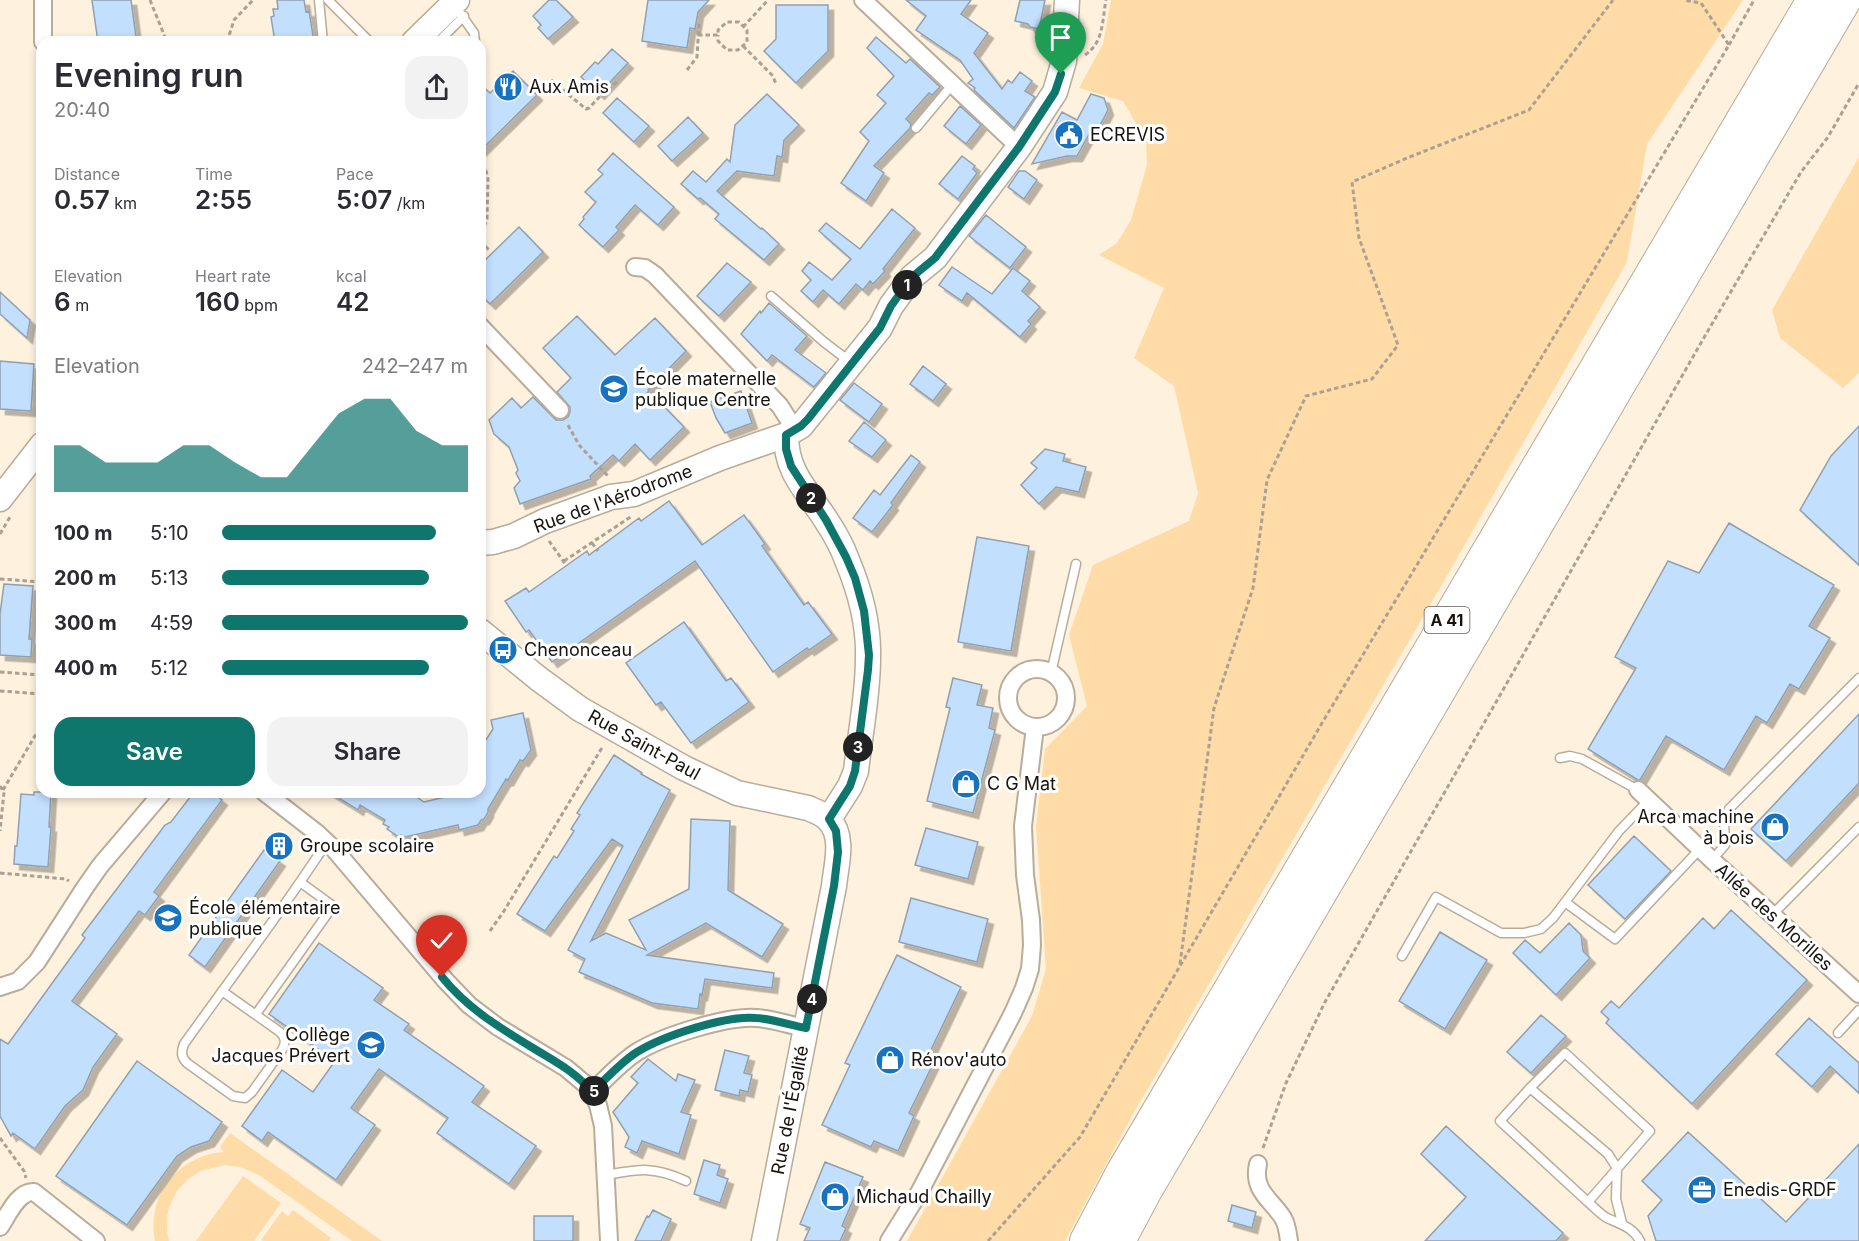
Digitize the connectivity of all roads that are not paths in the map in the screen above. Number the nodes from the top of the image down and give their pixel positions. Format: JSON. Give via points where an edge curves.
{"nodes":[{"id":1,"x":43,"y":0,"type":"edge"},
{"id":2,"x":319,"y":0,"type":"edge"},
{"id":3,"x":328,"y":0,"type":"edge"},
{"id":4,"x":863,"y":0,"type":"edge"},
{"id":5,"x":1067,"y":0,"type":"edge"},
{"id":6,"x":1813,"y":0,"type":"edge"},
{"id":7,"x":1845,"y":0,"type":"edge"},
{"id":8,"x":458,"y":7,"type":"edge"},
{"id":9,"x":43,"y":36,"type":"edge"},
{"id":10,"x":322,"y":36,"type":"edge"},
{"id":11,"x":364,"y":36,"type":"edge"},
{"id":12,"x":422,"y":36,"type":"edge"},
{"id":13,"x":441,"y":36,"type":"edge"},
{"id":14,"x":474,"y":36,"type":"edge"},
{"id":15,"x":952,"y":85,"type":"junction"},
{"id":16,"x":916,"y":128,"type":"dead end"},
{"id":17,"x":1019,"y":147,"type":"junction"},
{"id":18,"x":635,"y":267,"type":"dead end"},
{"id":19,"x":771,"y":296,"type":"dead end"},
{"id":20,"x":486,"y":332,"type":"edge"},
{"id":21,"x":852,"y":363,"type":"junction"},
{"id":22,"x":560,"y":410,"type":"road end"},
{"id":23,"x":790,"y":432,"type":"junction"},
{"id":24,"x":36,"y":452,"type":"edge"},
{"id":25,"x":2,"y":495,"type":"edge"},
{"id":26,"x":486,"y":543,"type":"edge"},
{"id":27,"x":1076,"y":564,"type":"dead end"},
{"id":28,"x":486,"y":636,"type":"edge"},
{"id":29,"x":1051,"y":673,"type":"junction"},
{"id":30,"x":1859,"y":678,"type":"edge"},
{"id":31,"x":1035,"y":727,"type":"junction"},
{"id":32,"x":1560,"y":758,"type":"dead end"},
{"id":33,"x":1644,"y":795,"type":"junction"},
{"id":34,"x":158,"y":798,"type":"edge"},
{"id":35,"x":272,"y":798,"type":"edge"},
{"id":36,"x":829,"y":819,"type":"junction"},
{"id":37,"x":1859,"y":827,"type":"edge"},
{"id":38,"x":327,"y":842,"type":"junction"},
{"id":39,"x":1706,"y":855,"type":"junction"},
{"id":40,"x":300,"y":882,"type":"junction"},
{"id":41,"x":1565,"y":902,"type":"junction"},
{"id":42,"x":1772,"y":915,"type":"junction"},
{"id":43,"x":1402,"y":956,"type":"dead end"},
{"id":44,"x":0,"y":987,"type":"edge"},
{"id":45,"x":222,"y":991,"type":"junction"},
{"id":46,"x":1859,"y":994,"type":"edge"},
{"id":47,"x":1859,"y":1010,"type":"edge"},
{"id":48,"x":256,"y":1014,"type":"junction"},
{"id":49,"x":806,"y":1028,"type":"junction"},
{"id":50,"x":1838,"y":1033,"type":"dead end"},
{"id":51,"x":1530,"y":1088,"type":"junction"},
{"id":52,"x":592,"y":1092,"type":"junction"},
{"id":53,"x":1258,"y":1164,"type":"road end"},
{"id":54,"x":1617,"y":1167,"type":"junction"},
{"id":55,"x":606,"y":1174,"type":"junction"},
{"id":56,"x":686,"y":1181,"type":"dead end"},
{"id":57,"x":1588,"y":1202,"type":"junction"},
{"id":58,"x":1622,"y":1223,"type":"junction"},
{"id":59,"x":0,"y":1227,"type":"edge"},
{"id":60,"x":96,"y":1241,"type":"edge"},
{"id":61,"x":609,"y":1241,"type":"edge"},
{"id":62,"x":764,"y":1241,"type":"edge"},
{"id":63,"x":889,"y":1241,"type":"edge"},
{"id":64,"x":1086,"y":1241,"type":"edge"},
{"id":65,"x":1119,"y":1241,"type":"edge"},
{"id":66,"x":1289,"y":1241,"type":"edge"},
{"id":67,"x":1640,"y":1241,"type":"edge"}],
"edges":[{"from":1,"to":9,"type":"street"},
{"from":2,"to":10,"type":"lane"},
{"from":3,"to":11,"type":"lane"},
{"from":4,"to":15,"type":"street"},
{"from":5,"to":17,"type":"street","name":"Rue de l'Aérodrome","via":[[1064,61],[1055,92]]},
{"from":6,"to":64,"type":"highway","number":"A 41","via":[[1123,1171]]},
{"from":7,"to":65,"type":"highway","number":"A 41"},
{"from":8,"to":12,"type":"street"},
{"from":8,"to":13,"type":"lane"},
{"from":8,"to":14,"type":"lane"},
{"from":15,"to":16,"type":"lane"},
{"from":15,"to":17,"type":"street"},
{"from":17,"to":21,"type":"street","name":"Rue de l'Aérodrome","via":[[935,258],[912,277]]},
{"from":18,"to":23,"type":"street","via":[[655,274],[780,406]]},
{"from":19,"to":21,"type":"lane"},
{"from":20,"to":22,"type":"street"},
{"from":21,"to":23,"type":"street","name":"Rue de l'Aérodrome","via":[[808,419]]},
{"from":23,"to":26,"type":"street","name":"Rue de l'Aérodrome","via":[[634,494],[603,500]]},
{"from":23,"to":36,"type":"street","via":[[786,449],[791,466],[826,520],[855,578],[869,655],[855,771]]},
{"from":24,"to":25,"type":"street"},
{"from":27,"to":29,"type":"lane"},
{"from":28,"to":36,"type":"street","name":"Rue Saint-Paul","via":[[580,709],[693,773],[737,793],[808,808]]},
{"from":29,"to":31,"type":"street","via":[[1064,687],[1064,706],[1053,721]]},
{"from":29,"to":31,"type":"street","via":[[1034,669],[1025,672],[1012,682],[1009,690],[1013,714]]},
{"from":30,"to":39,"type":"lane","via":[[1729,809],[1724,820],[1725,845]]},
{"from":31,"to":63,"type":"street","via":[[1023,826],[1031,920],[1030,969],[1012,1013],[920,1191]]},
{"from":32,"to":33,"type":"lane","via":[[1582,759]]},
{"from":33,"to":39,"type":"street","name":"Allée des Morilles"},
{"from":33,"to":41,"type":"lane"},
{"from":34,"to":44,"type":"street","via":[[118,842],[37,962],[18,981]]},
{"from":35,"to":38,"type":"street"},
{"from":36,"to":49,"type":"street","name":"Rue de l'Égalité","via":[[836,831],[838,852]]},
{"from":37,"to":42,"type":"lane"},
{"from":38,"to":40,"type":"lane"},
{"from":38,"to":52,"type":"street","via":[[470,1005],[576,1076]]},
{"from":39,"to":41,"type":"lane","via":[[1615,939]]},
{"from":39,"to":42,"type":"street","name":"Allée des Morilles"},
{"from":40,"to":45,"type":"lane"},
{"from":40,"to":48,"type":"lane","via":[[333,906]]},
{"from":41,"to":43,"type":"lane","via":[[1541,929],[1501,933],[1436,897]]},
{"from":42,"to":46,"type":"street","name":"Allée des Morilles"},
{"from":45,"to":48,"type":"lane"},
{"from":45,"to":48,"type":"lane","via":[[184,1044],[182,1055],[187,1063],[239,1098],[249,1096],[285,1045],[280,1032]]},
{"from":47,"to":50,"type":"lane"},
{"from":49,"to":52,"type":"street","via":[[755,1018],[692,1030],[635,1053]]},
{"from":49,"to":62,"type":"street","name":"Rue de l'Égalité"},
{"from":51,"to":54,"type":"lane","via":[[1608,1154]]},
{"from":51,"to":54,"type":"lane","via":[[1565,1053],[1650,1131]]},
{"from":51,"to":57,"type":"lane","via":[[1500,1121]]},
{"from":52,"to":55,"type":"street","via":[[603,1126]]},
{"from":53,"to":66,"type":"street","via":[[1258,1185],[1284,1219]]},
{"from":54,"to":57,"type":"lane"},
{"from":54,"to":58,"type":"lane","via":[[1616,1199]]},
{"from":55,"to":56,"type":"lane","via":[[654,1170]]},
{"from":55,"to":61,"type":"street"},
{"from":57,"to":58,"type":"lane","via":[[1606,1218]]},
{"from":58,"to":67,"type":"lane"},
{"from":59,"to":60,"type":"street","via":[[22,1195],[29,1192],[39,1194]]}]}
